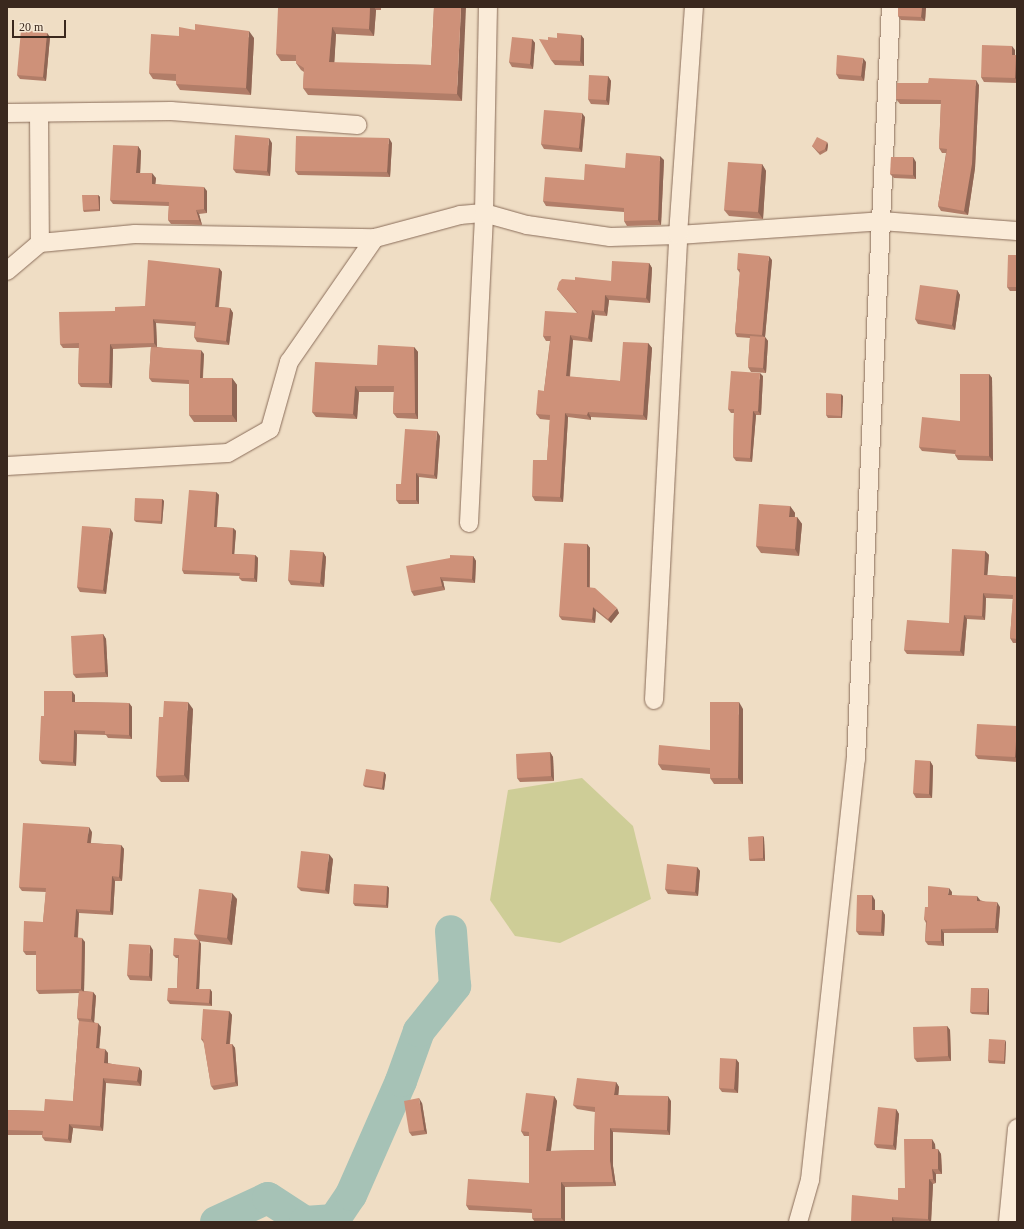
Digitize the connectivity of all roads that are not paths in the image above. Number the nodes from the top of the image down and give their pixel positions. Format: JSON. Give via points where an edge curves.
{"nodes":[{"id":1,"x":488,"y":7,"type":"edge"},
{"id":2,"x":694,"y":7,"type":"edge"},
{"id":3,"x":891,"y":7,"type":"edge"},
{"id":4,"x":7,"y":112,"type":"edge"},
{"id":5,"x":39,"y":114,"type":"junction"},
{"id":6,"x":357,"y":125,"type":"dead end"},
{"id":7,"x":484,"y":213,"type":"junction"},
{"id":8,"x":881,"y":221,"type":"junction"},
{"id":9,"x":1017,"y":231,"type":"edge"},
{"id":10,"x":678,"y":235,"type":"junction"},
{"id":11,"x":375,"y":238,"type":"junction"},
{"id":12,"x":40,"y":243,"type":"junction"},
{"id":13,"x":7,"y":271,"type":"edge"},
{"id":14,"x":7,"y":466,"type":"edge"},
{"id":15,"x":469,"y":523,"type":"dead end"},
{"id":16,"x":654,"y":700,"type":"dead end"},
{"id":17,"x":1017,"y":1128,"type":"edge"},
{"id":18,"x":798,"y":1222,"type":"edge"},
{"id":19,"x":1008,"y":1222,"type":"edge"}],
"edges":[{"from":1,"to":7,"type":"street"},
{"from":2,"to":10,"type":"street"},
{"from":3,"to":8,"type":"street"},
{"from":4,"to":5,"type":"street"},
{"from":5,"to":6,"type":"street","via":[[171,111]]},
{"from":5,"to":12,"type":"street"},
{"from":7,"to":10,"type":"street","via":[[527,225],[610,237]]},
{"from":7,"to":11,"type":"street","via":[[460,215]]},
{"from":7,"to":15,"type":"street"},
{"from":8,"to":9,"type":"street"},
{"from":8,"to":10,"type":"street"},
{"from":8,"to":18,"type":"street","via":[[856,759],[810,1180]]},
{"from":10,"to":16,"type":"street"},
{"from":11,"to":12,"type":"street","via":[[135,234]]},
{"from":11,"to":14,"type":"street","via":[[289,362],[270,429],[228,453]]},
{"from":12,"to":13,"type":"street"},
{"from":17,"to":19,"type":"street"}]}
